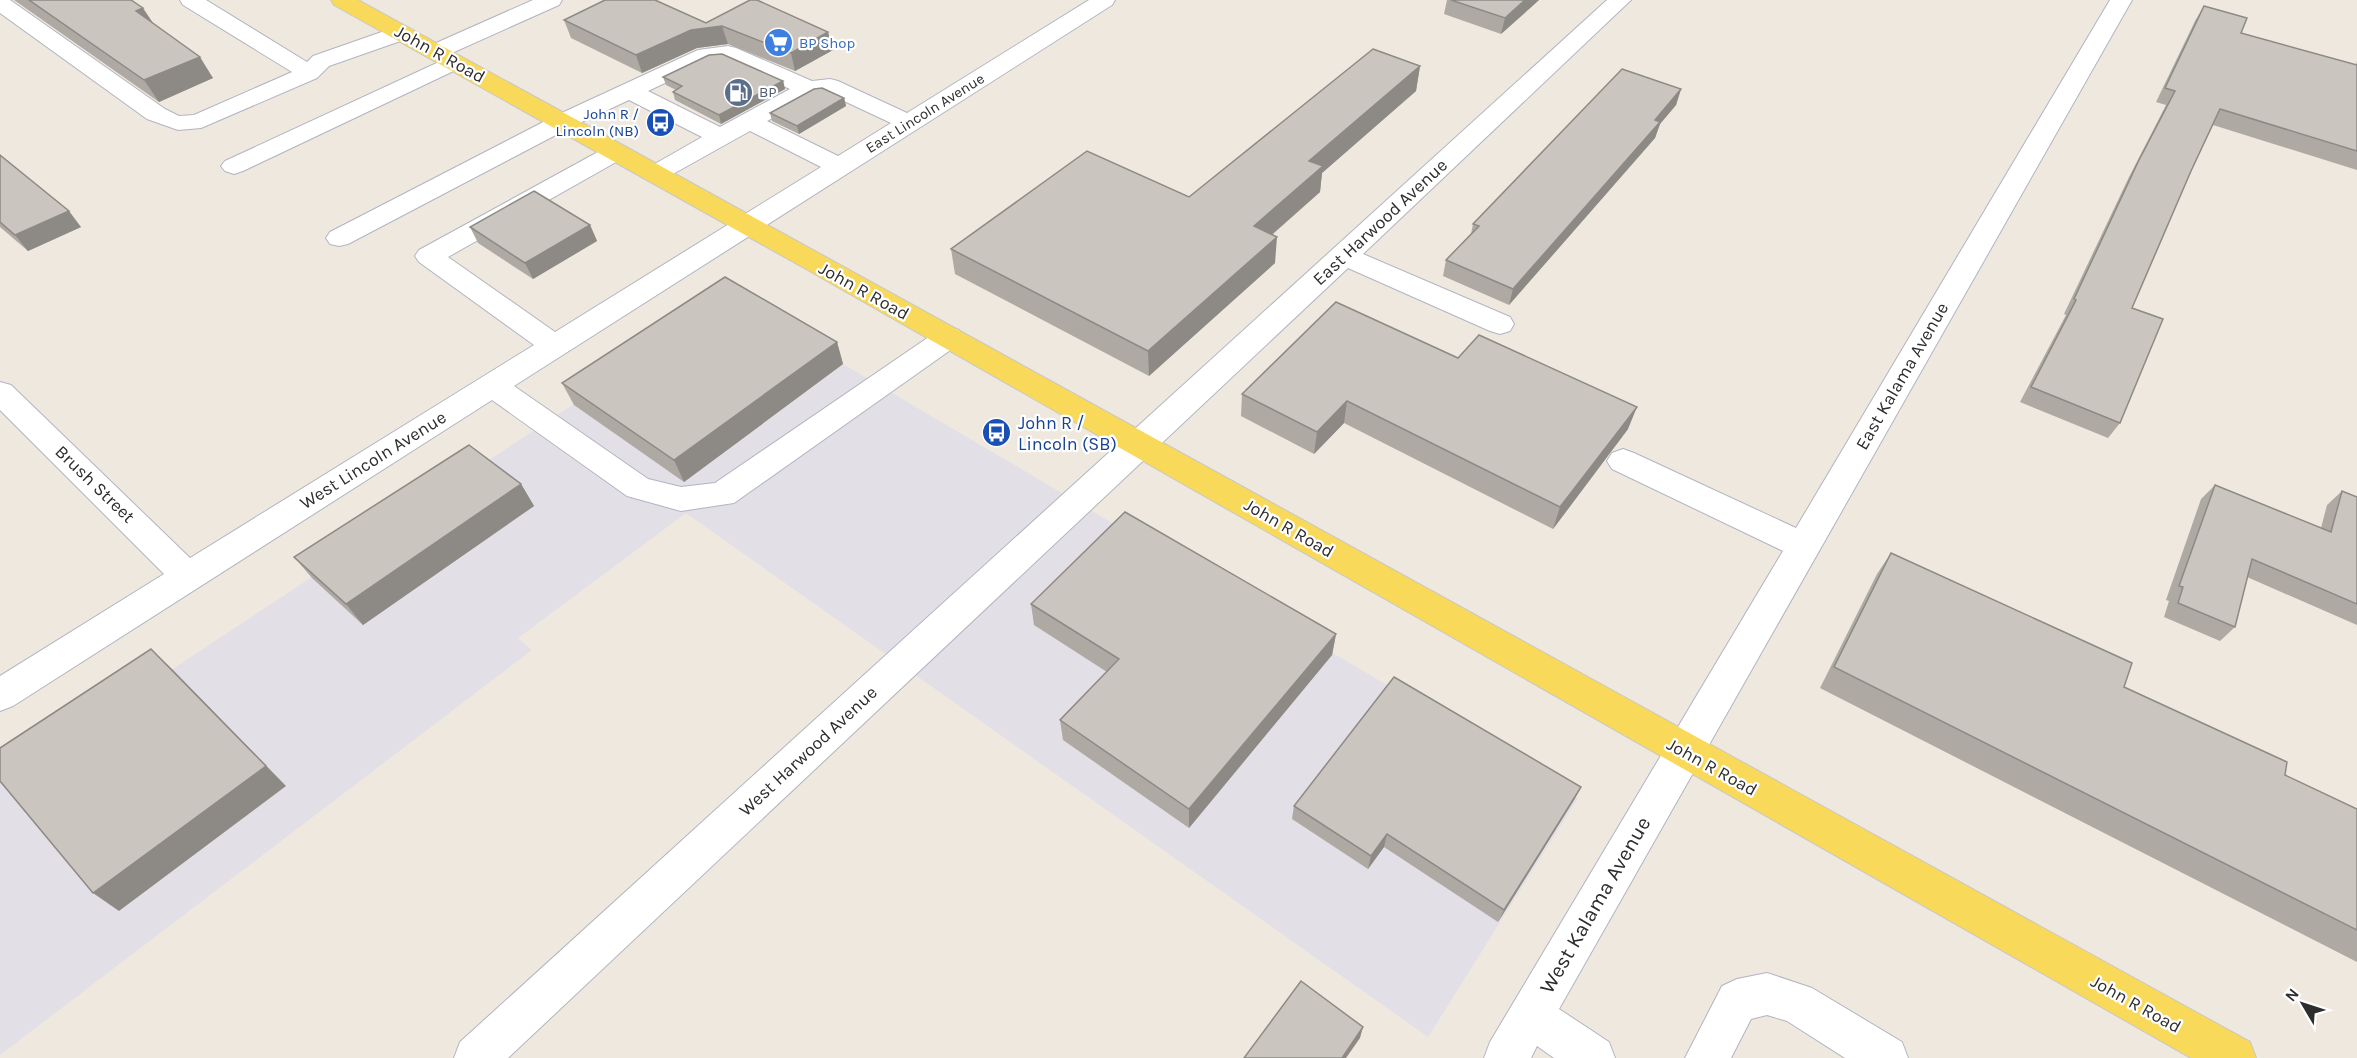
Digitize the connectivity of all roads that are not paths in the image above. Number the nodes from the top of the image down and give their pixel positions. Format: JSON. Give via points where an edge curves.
{"nodes":[{"id":1,"x":191,"y":0,"type":"edge"},
{"id":2,"x":342,"y":0,"type":"edge"},
{"id":3,"x":551,"y":0,"type":"edge"},
{"id":4,"x":1104,"y":0,"type":"edge"},
{"id":5,"x":1620,"y":0,"type":"edge"},
{"id":6,"x":2121,"y":0,"type":"edge"},
{"id":7,"x":0,"y":3,"type":"edge"},
{"id":8,"x":401,"y":33,"type":"junction"},
{"id":9,"x":444,"y":57,"type":"junction"},
{"id":10,"x":309,"y":73,"type":"junction"},
{"id":11,"x":809,"y":88,"type":"junction"},
{"id":12,"x":630,"y":90,"type":"junction"},
{"id":13,"x":749,"y":121,"type":"junction"},
{"id":14,"x":562,"y":122,"type":"junction"},
{"id":15,"x":910,"y":123,"type":"junction"},
{"id":16,"x":721,"y":137,"type":"junction"},
{"id":17,"x":616,"y":152,"type":"junction"},
{"id":18,"x":234,"y":166,"type":"dead end"},
{"id":19,"x":841,"y":167,"type":"junction"},
{"id":20,"x":655,"y":174,"type":"junction"},
{"id":21,"x":746,"y":226,"type":"junction"},
{"id":22,"x":339,"y":238,"type":"dead end"},
{"id":23,"x":1344,"y":256,"type":"junction"},
{"id":24,"x":1500,"y":324,"type":"dead end"},
{"id":25,"x":949,"y":338,"type":"junction"},
{"id":26,"x":555,"y":346,"type":"junction"},
{"id":27,"x":492,"y":385,"type":"junction"},
{"id":28,"x":0,"y":392,"type":"edge"},
{"id":29,"x":1140,"y":444,"type":"junction"},
{"id":30,"x":1623,"y":461,"type":"edge"},
{"id":31,"x":1804,"y":546,"type":"junction"},
{"id":32,"x":188,"y":577,"type":"junction"},
{"id":33,"x":0,"y":694,"type":"edge"},
{"id":34,"x":1684,"y":751,"type":"junction"},
{"id":35,"x":1531,"y":1016,"type":"junction"},
{"id":36,"x":2191,"y":1047,"type":"edge"},
{"id":37,"x":476,"y":1058,"type":"edge"},
{"id":38,"x":1506,"y":1058,"type":"edge"},
{"id":39,"x":1593,"y":1058,"type":"edge"},
{"id":40,"x":1707,"y":1058,"type":"edge"},
{"id":41,"x":1886,"y":1058,"type":"edge"},
{"id":42,"x":2234,"y":1058,"type":"edge"}],
"edges":[{"from":1,"to":10,"type":"street"},
{"from":2,"to":8,"type":"main road","name":"John R Road"},
{"from":3,"to":9,"type":"street"},
{"from":4,"to":15,"type":"street","name":"East Lincoln Avenue"},
{"from":5,"to":23,"type":"street","name":"East Harwood Avenue"},
{"from":6,"to":31,"type":"street","name":"East Kalama Avenue"},
{"from":7,"to":10,"type":"street","via":[[156,114],[176,124],[201,121]]},
{"from":8,"to":9,"type":"main road","name":"John R Road"},
{"from":8,"to":10,"type":"street","via":[[321,61]]},
{"from":9,"to":14,"type":"main road","name":"John R Road"},
{"from":9,"to":18,"type":"street"},
{"from":11,"to":12,"type":"street","via":[[728,53],[706,55]]},
{"from":11,"to":13,"type":"street"},
{"from":11,"to":15,"type":"street","via":[[830,86]]},
{"from":12,"to":14,"type":"street"},
{"from":12,"to":16,"type":"street"},
{"from":13,"to":16,"type":"street"},
{"from":13,"to":19,"type":"street"},
{"from":14,"to":17,"type":"main road","name":"John R Road"},
{"from":14,"to":22,"type":"street"},
{"from":15,"to":19,"type":"street","name":"East Lincoln Avenue"},
{"from":16,"to":20,"type":"street"},
{"from":17,"to":20,"type":"main road","name":"John R Road"},
{"from":17,"to":26,"type":"street","via":[[429,256]]},
{"from":19,"to":21,"type":"street","name":"East Lincoln Avenue"},
{"from":20,"to":21,"type":"main road","name":"John R Road"},
{"from":21,"to":25,"type":"main road","name":"John R Road"},
{"from":21,"to":26,"type":"street","name":"West Lincoln Avenue"},
{"from":23,"to":24,"type":"street"},
{"from":23,"to":29,"type":"street","name":"East Harwood Avenue"},
{"from":25,"to":27,"type":"street","via":[[723,494],[697,499],[638,488]]},
{"from":25,"to":29,"type":"main road","name":"John R Road"},
{"from":26,"to":27,"type":"street","name":"West Lincoln Avenue"},
{"from":27,"to":32,"type":"street","name":"West Lincoln Avenue"},
{"from":28,"to":32,"type":"street","name":"Brush Street"},
{"from":29,"to":34,"type":"main road","name":"John R Road"},
{"from":29,"to":37,"type":"street","name":"West Harwood Avenue"},
{"from":30,"to":31,"type":"street"},
{"from":31,"to":34,"type":"street","name":"East Kalama Avenue"},
{"from":32,"to":33,"type":"street","name":"West Lincoln Avenue"},
{"from":34,"to":35,"type":"street","name":"West Kalama Avenue"},
{"from":34,"to":36,"type":"main road","name":"John R Road"},
{"from":35,"to":38,"type":"street","name":"West Kalama Avenue"},
{"from":35,"to":39,"type":"street"},
{"from":36,"to":42,"type":"main road","name":"John R Road"},
{"from":40,"to":41,"type":"street","via":[[1737,1001],[1767,994],[1797,1003]]}]}
